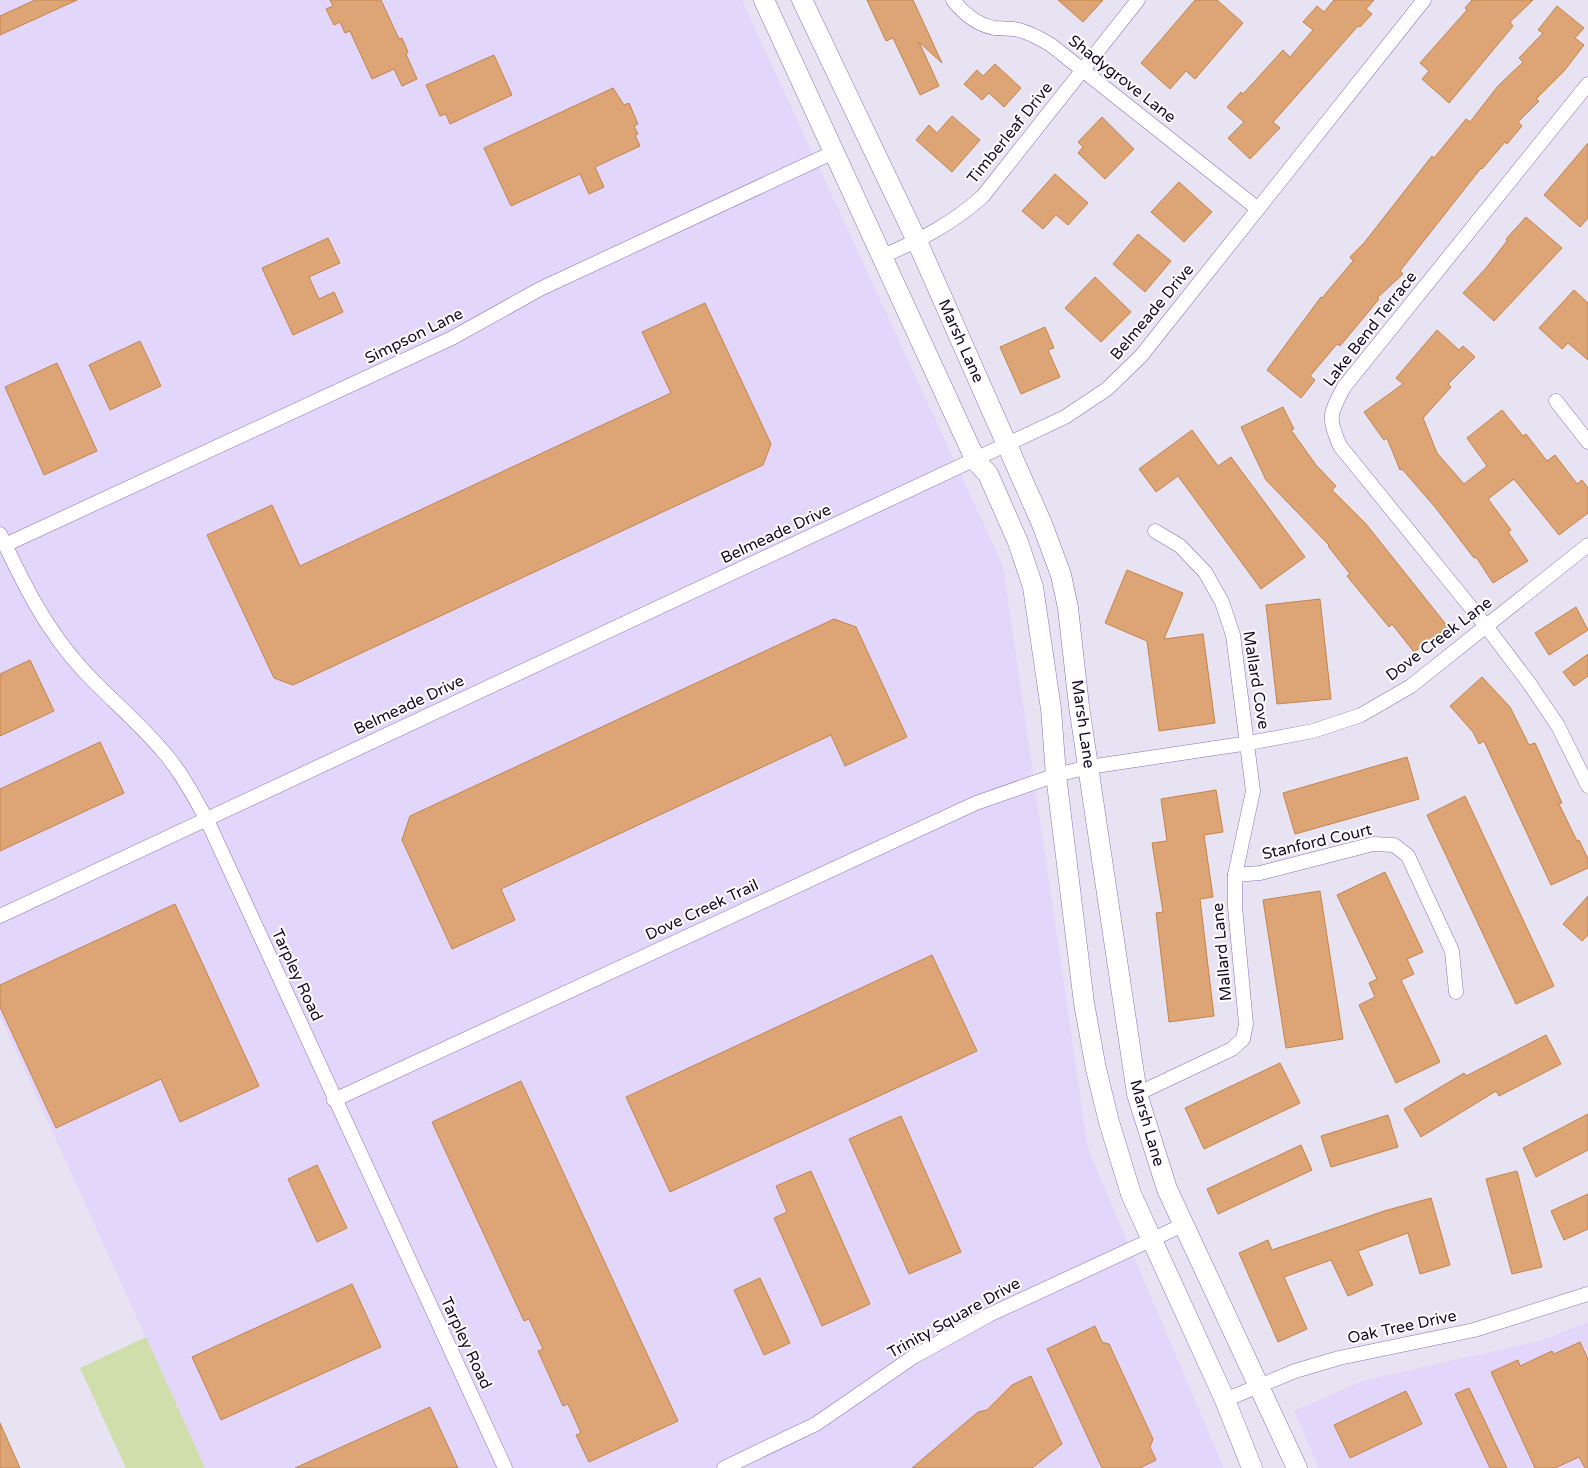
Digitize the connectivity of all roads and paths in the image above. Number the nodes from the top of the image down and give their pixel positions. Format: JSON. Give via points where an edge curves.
{"nodes":[{"id":1,"x":764,"y":0,"type":"edge"},
{"id":2,"x":802,"y":0,"type":"edge"},
{"id":3,"x":953,"y":0,"type":"edge"},
{"id":4,"x":1138,"y":0,"type":"edge"},
{"id":5,"x":1424,"y":0,"type":"edge"},
{"id":6,"x":1082,"y":71,"type":"junction"},
{"id":7,"x":1588,"y":84,"type":"edge"},
{"id":8,"x":834,"y":152,"type":"junction"},
{"id":9,"x":1258,"y":209,"type":"junction"},
{"id":10,"x":918,"y":241,"type":"junction"},
{"id":11,"x":882,"y":256,"type":"junction"},
{"id":12,"x":1556,"y":402,"type":"dead end"},
{"id":13,"x":1588,"y":442,"type":"edge"},
{"id":14,"x":1007,"y":446,"type":"junction"},
{"id":15,"x":976,"y":461,"type":"junction"},
{"id":16,"x":1155,"y":531,"type":"dead end"},
{"id":17,"x":3,"y":539,"type":"edge"},
{"id":18,"x":1588,"y":545,"type":"edge"},
{"id":19,"x":1486,"y":626,"type":"junction"},
{"id":20,"x":1249,"y":743,"type":"junction"},
{"id":21,"x":1089,"y":767,"type":"junction"},
{"id":22,"x":1056,"y":775,"type":"junction"},
{"id":23,"x":1588,"y":786,"type":"edge"},
{"id":24,"x":207,"y":820,"type":"junction"},
{"id":25,"x":1235,"y":875,"type":"junction"},
{"id":26,"x":0,"y":916,"type":"edge"},
{"id":27,"x":1456,"y":992,"type":"dead end"},
{"id":28,"x":1136,"y":1094,"type":"junction"},
{"id":29,"x":334,"y":1100,"type":"junction"},
{"id":30,"x":1183,"y":1225,"type":"junction"},
{"id":31,"x":1151,"y":1239,"type":"junction"},
{"id":32,"x":1588,"y":1294,"type":"edge"},
{"id":33,"x":1259,"y":1385,"type":"junction"},
{"id":34,"x":1225,"y":1400,"type":"junction"},
{"id":35,"x":506,"y":1468,"type":"edge"},
{"id":36,"x":724,"y":1468,"type":"edge"},
{"id":37,"x":1252,"y":1468,"type":"edge"},
{"id":38,"x":1297,"y":1468,"type":"edge"}],
"edges":[{"from":1,"to":8,"type":"main road","name":"Marsh Lane"},
{"from":2,"to":10,"type":"main road","name":"Marsh Lane"},
{"from":3,"to":6,"type":"street","name":"Shadygrove Lane","via":[[976,22],[1034,35]]},
{"from":4,"to":6,"type":"street","name":"Timberleaf Drive"},
{"from":5,"to":9,"type":"street","name":"Belmeade Drive"},
{"from":6,"to":9,"type":"street","name":"Shadygrove Lane"},
{"from":6,"to":10,"type":"street","name":"Timberleaf Drive","via":[[982,196],[961,216]]},
{"from":7,"to":19,"type":"street","name":"Lake Bend Terrace","via":[[1344,387],[1331,412],[1332,428],[1340,446]]},
{"from":8,"to":11,"type":"main road","name":"Marsh Lane"},
{"from":8,"to":17,"type":"street","name":"Simpson Lane","via":[[540,289],[452,338]]},
{"from":9,"to":14,"type":"street","name":"Belmeade Drive","via":[[1141,356],[1107,389],[1065,417]]},
{"from":10,"to":11,"type":"street","name":"Timberleaf Drive"},
{"from":10,"to":14,"type":"main road","name":"Marsh Lane"},
{"from":11,"to":15,"type":"main road","name":"Marsh Lane"},
{"from":12,"to":13,"type":"street"},
{"from":14,"to":15,"type":"street","name":"Belmeade Drive"},
{"from":14,"to":21,"type":"main road","name":"Marsh Lane","via":[[1061,575]]},
{"from":15,"to":22,"type":"main road","name":"Marsh Lane","via":[[988,474],[1018,542],[1033,587],[1051,709]]},
{"from":15,"to":24,"type":"street","name":"Belmeade Drive"},
{"from":16,"to":20,"type":"street","name":"Mallard Cove","via":[[1180,546],[1205,572],[1222,602],[1233,635]]},
{"from":17,"to":24,"type":"street","name":"Tarpley Road","via":[[32,601],[51,630],[83,670],[162,750],[187,784]]},
{"from":18,"to":19,"type":"street","name":"Dove Creek Lane"},
{"from":19,"to":20,"type":"street","name":"Dove Creek Lane","via":[[1411,686],[1362,715],[1313,731]]},
{"from":19,"to":23,"type":"street","name":"Lake Bend Terrace","via":[[1558,726]]},
{"from":20,"to":21,"type":"street","name":"Dove Creek Lane"},
{"from":20,"to":25,"type":"street","name":"Mallard Lane","via":[[1253,791]]},
{"from":21,"to":22,"type":"street","name":"Dove Creek Trail"},
{"from":21,"to":28,"type":"main road","name":"Marsh Lane"},
{"from":22,"to":29,"type":"street","name":"Dove Creek Trail","via":[[976,803],[929,824]]},
{"from":22,"to":31,"type":"main road","name":"Marsh Lane","via":[[1084,1003],[1096,1069],[1128,1185]]},
{"from":24,"to":26,"type":"street","name":"Belmeade Drive"},
{"from":24,"to":29,"type":"street","name":"Tarpley Road"},
{"from":25,"to":27,"type":"street","name":"Stanford Court","via":[[1260,874],[1374,844],[1394,845],[1408,856],[1452,952]]},
{"from":25,"to":28,"type":"street","name":"Mallard Lane","via":[[1234,907],[1246,1024],[1243,1039],[1232,1049]]},
{"from":28,"to":30,"type":"main road","name":"Marsh Lane","via":[[1167,1189]]},
{"from":29,"to":35,"type":"street","name":"Tarpley Road"},
{"from":30,"to":31,"type":"street","name":"Trinity Square Drive"},
{"from":30,"to":33,"type":"main road","name":"Marsh Lane"},
{"from":31,"to":34,"type":"main road","name":"Marsh Lane"},
{"from":31,"to":36,"type":"street","name":"Trinity Square Drive","via":[[989,1315],[913,1357],[816,1424]]},
{"from":32,"to":33,"type":"street","name":"Oak Tree Drive","via":[[1474,1330],[1339,1358]]},
{"from":33,"to":34,"type":"street","name":"Oak Tree Drive"},
{"from":33,"to":38,"type":"main road","name":"Marsh Lane"},
{"from":34,"to":37,"type":"main road","name":"Marsh Lane"}]}
